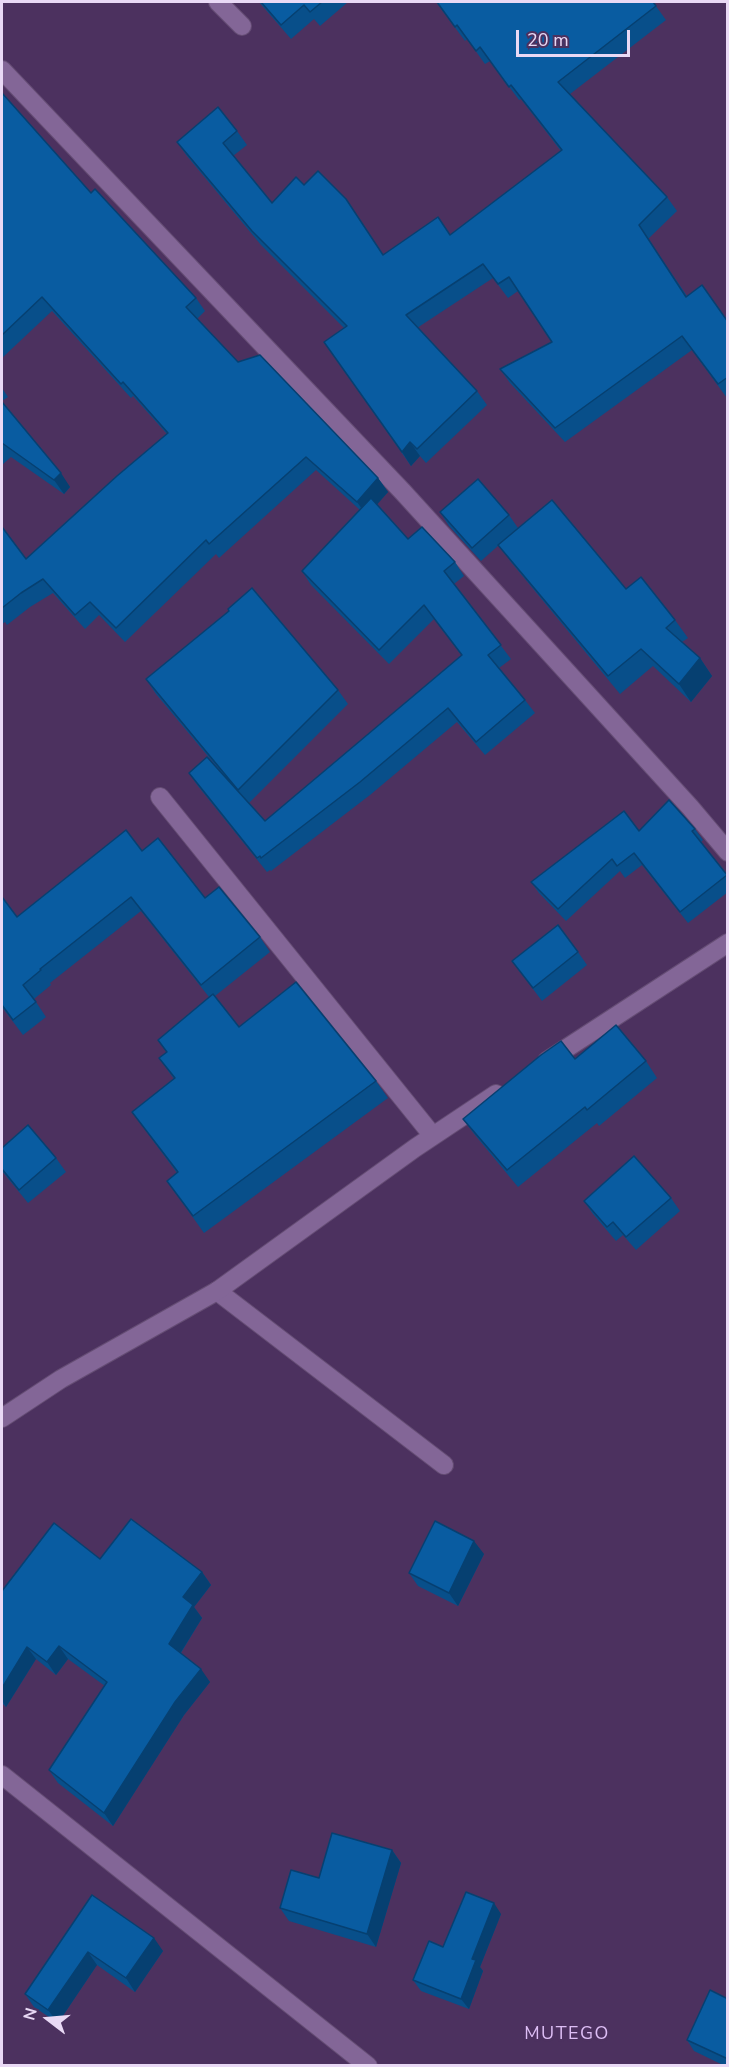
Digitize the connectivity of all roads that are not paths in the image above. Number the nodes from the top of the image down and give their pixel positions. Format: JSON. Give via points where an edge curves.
{"nodes":[{"id":1,"x":219,"y":2,"type":"edge"},
{"id":2,"x":242,"y":26,"type":"dead end"},
{"id":3,"x":2,"y":70,"type":"edge"},
{"id":4,"x":160,"y":797,"type":"dead end"},
{"id":5,"x":728,"y":852,"type":"edge"},
{"id":6,"x":728,"y":943,"type":"edge"},
{"id":7,"x":531,"y":1072,"type":"edge"},
{"id":8,"x":511,"y":1084,"type":"edge"},
{"id":9,"x":433,"y":1136,"type":"junction"},
{"id":10,"x":217,"y":1291,"type":"junction"},
{"id":11,"x":2,"y":1418,"type":"edge"},
{"id":12,"x":444,"y":1465,"type":"dead end"},
{"id":13,"x":2,"y":1775,"type":"edge"},
{"id":14,"x":368,"y":2066,"type":"edge"}],
"edges":[{"from":1,"to":2,"type":"street"},
{"from":3,"to":5,"type":"street","via":[[403,492]]},
{"from":4,"to":9,"type":"street"},
{"from":6,"to":7,"type":"street"},
{"from":8,"to":9,"type":"street"},
{"from":9,"to":10,"type":"street"},
{"from":10,"to":11,"type":"street","via":[[61,1379]]},
{"from":10,"to":12,"type":"street"},
{"from":13,"to":14,"type":"street"}]}
